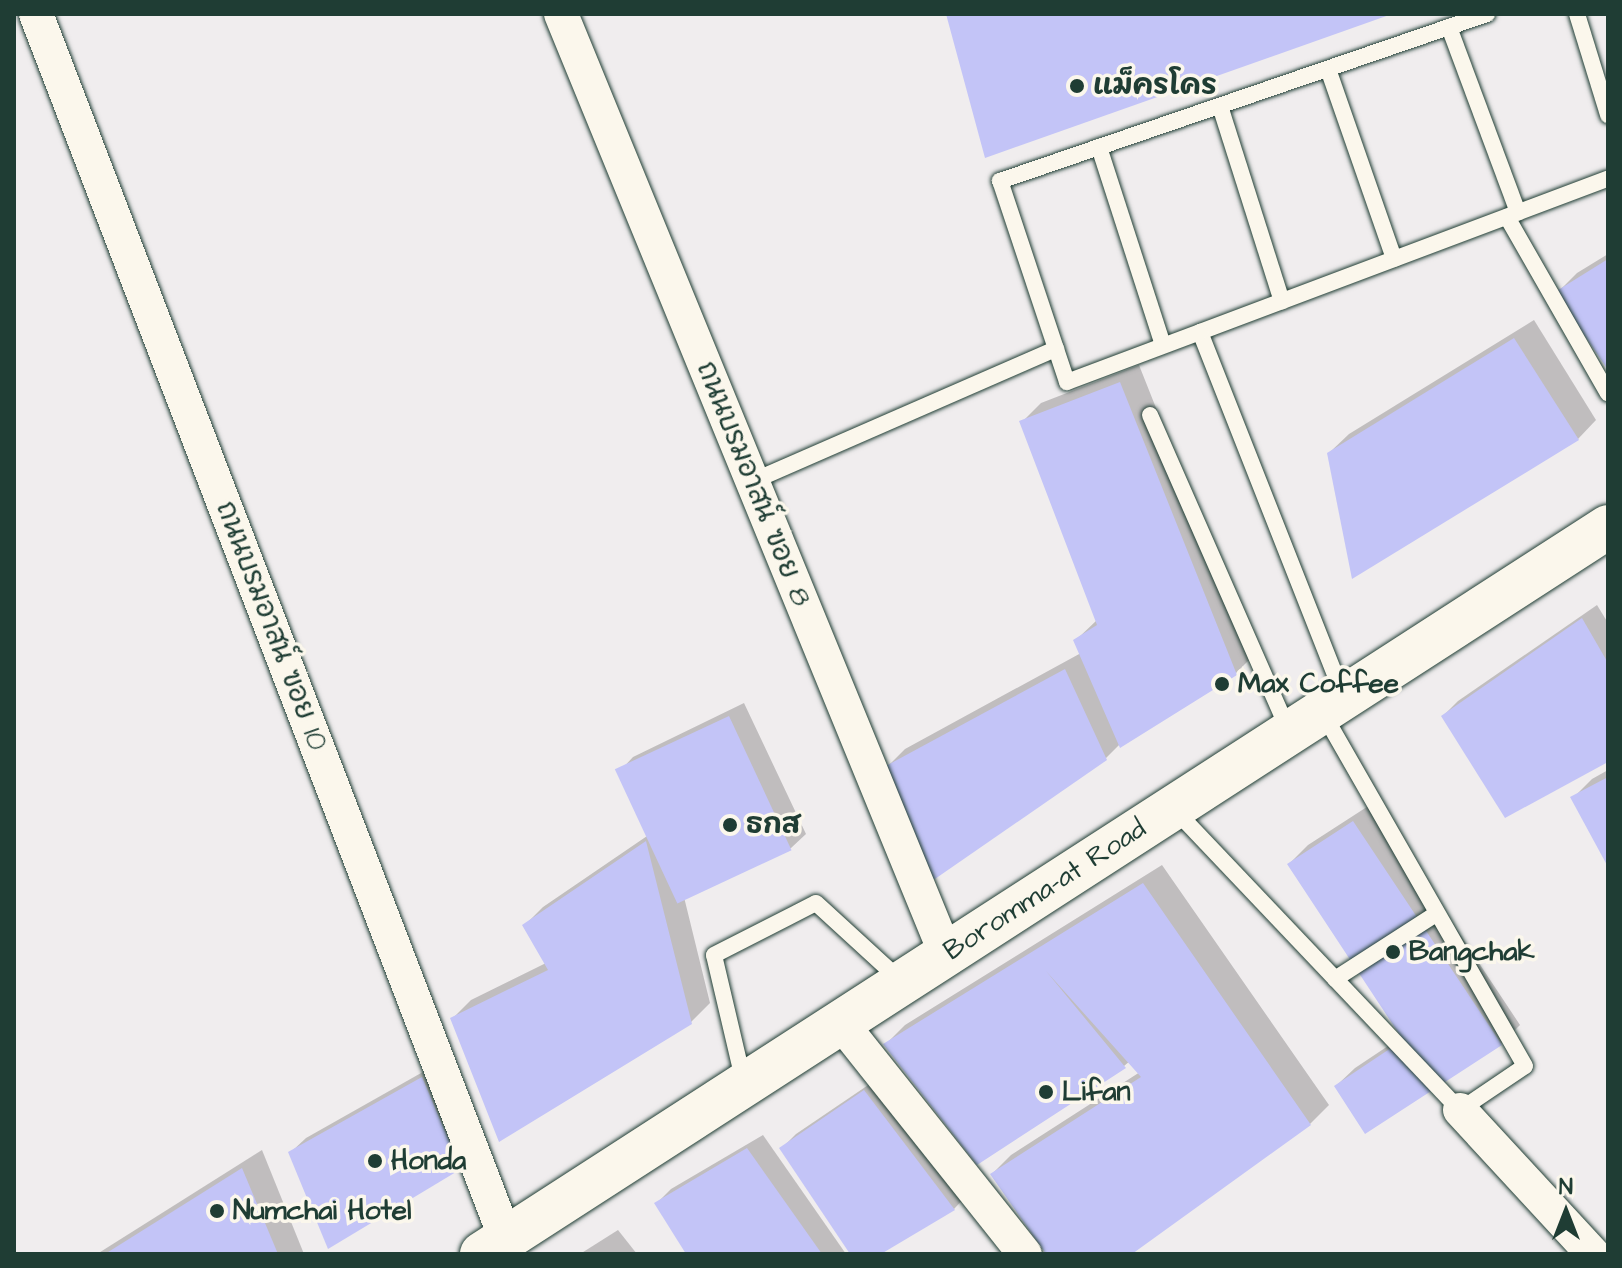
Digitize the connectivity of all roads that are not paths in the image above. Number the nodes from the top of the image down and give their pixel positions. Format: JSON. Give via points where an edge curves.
{"nodes":[{"id":1,"x":36,"y":14,"type":"edge"},
{"id":2,"x":561,"y":14,"type":"edge"},
{"id":3,"x":1487,"y":14,"type":"edge"},
{"id":4,"x":1577,"y":14,"type":"edge"},
{"id":5,"x":1449,"y":27,"type":"junction"},
{"id":6,"x":1328,"y":69,"type":"junction"},
{"id":7,"x":1220,"y":106,"type":"junction"},
{"id":8,"x":1608,"y":115,"type":"edge"},
{"id":9,"x":1099,"y":147,"type":"junction"},
{"id":10,"x":1608,"y":179,"type":"edge"},
{"id":11,"x":1513,"y":215,"type":"junction"},
{"id":12,"x":1394,"y":259,"type":"junction"},
{"id":13,"x":1282,"y":301,"type":"junction"},
{"id":14,"x":1200,"y":332,"type":"junction"},
{"id":15,"x":1163,"y":345,"type":"junction"},
{"id":16,"x":1056,"y":349,"type":"junction"},
{"id":17,"x":1608,"y":393,"type":"edge"},
{"id":18,"x":1150,"y":415,"type":"dead end"},
{"id":19,"x":751,"y":482,"type":"junction"},
{"id":20,"x":1605,"y":537,"type":"edge"},
{"id":21,"x":1318,"y":714,"type":"junction"},
{"id":22,"x":1173,"y":808,"type":"junction"},
{"id":23,"x":1436,"y":914,"type":"junction"},
{"id":24,"x":946,"y":954,"type":"junction"},
{"id":25,"x":1335,"y":979,"type":"junction"},
{"id":26,"x":902,"y":982,"type":"junction"},
{"id":27,"x":841,"y":1023,"type":"junction"},
{"id":28,"x":744,"y":1085,"type":"junction"},
{"id":29,"x":1460,"y":1110,"type":"junction"},
{"id":30,"x":494,"y":1246,"type":"edge"},
{"id":31,"x":1025,"y":1254,"type":"edge"},
{"id":32,"x":1593,"y":1254,"type":"edge"}],
"edges":[{"from":1,"to":30,"type":"street","name":"ถนนบรมอาสน์ ฃอย 10"},
{"from":2,"to":19,"type":"street","name":"ถนนบรมอาสน์ ฃอย 8"},
{"from":3,"to":5,"type":"lane"},
{"from":4,"to":8,"type":"lane"},
{"from":5,"to":6,"type":"lane"},
{"from":5,"to":11,"type":"lane"},
{"from":6,"to":7,"type":"lane"},
{"from":6,"to":12,"type":"lane"},
{"from":7,"to":9,"type":"lane"},
{"from":7,"to":13,"type":"lane"},
{"from":9,"to":15,"type":"lane"},
{"from":9,"to":16,"type":"lane","via":[[1000,181]]},
{"from":10,"to":11,"type":"lane"},
{"from":11,"to":12,"type":"lane"},
{"from":11,"to":17,"type":"lane"},
{"from":12,"to":13,"type":"lane"},
{"from":13,"to":14,"type":"lane"},
{"from":14,"to":15,"type":"lane"},
{"from":14,"to":21,"type":"lane"},
{"from":15,"to":16,"type":"lane","via":[[1067,382]]},
{"from":16,"to":19,"type":"lane"},
{"from":18,"to":21,"type":"lane"},
{"from":19,"to":24,"type":"street","name":"ถนนบรมอาสน์ ฃอย 8"},
{"from":20,"to":21,"type":"main road","name":"Boromma-at Road"},
{"from":21,"to":22,"type":"main road","name":"Boromma-at Road"},
{"from":21,"to":23,"type":"lane"},
{"from":22,"to":24,"type":"main road","name":"Boromma-at Road"},
{"from":22,"to":25,"type":"lane"},
{"from":23,"to":25,"type":"lane"},
{"from":23,"to":29,"type":"lane","via":[[1525,1066]]},
{"from":24,"to":26,"type":"main road","name":"Boromma-at Road"},
{"from":25,"to":29,"type":"lane"},
{"from":26,"to":27,"type":"main road","name":"Boromma-at Road"},
{"from":26,"to":28,"type":"lane","via":[[816,903],[714,955]]},
{"from":27,"to":28,"type":"main road","name":"Boromma-at Road"},
{"from":27,"to":31,"type":"street"},
{"from":28,"to":30,"type":"main road","name":"Boromma-at Road"},
{"from":29,"to":32,"type":"street"}]}
